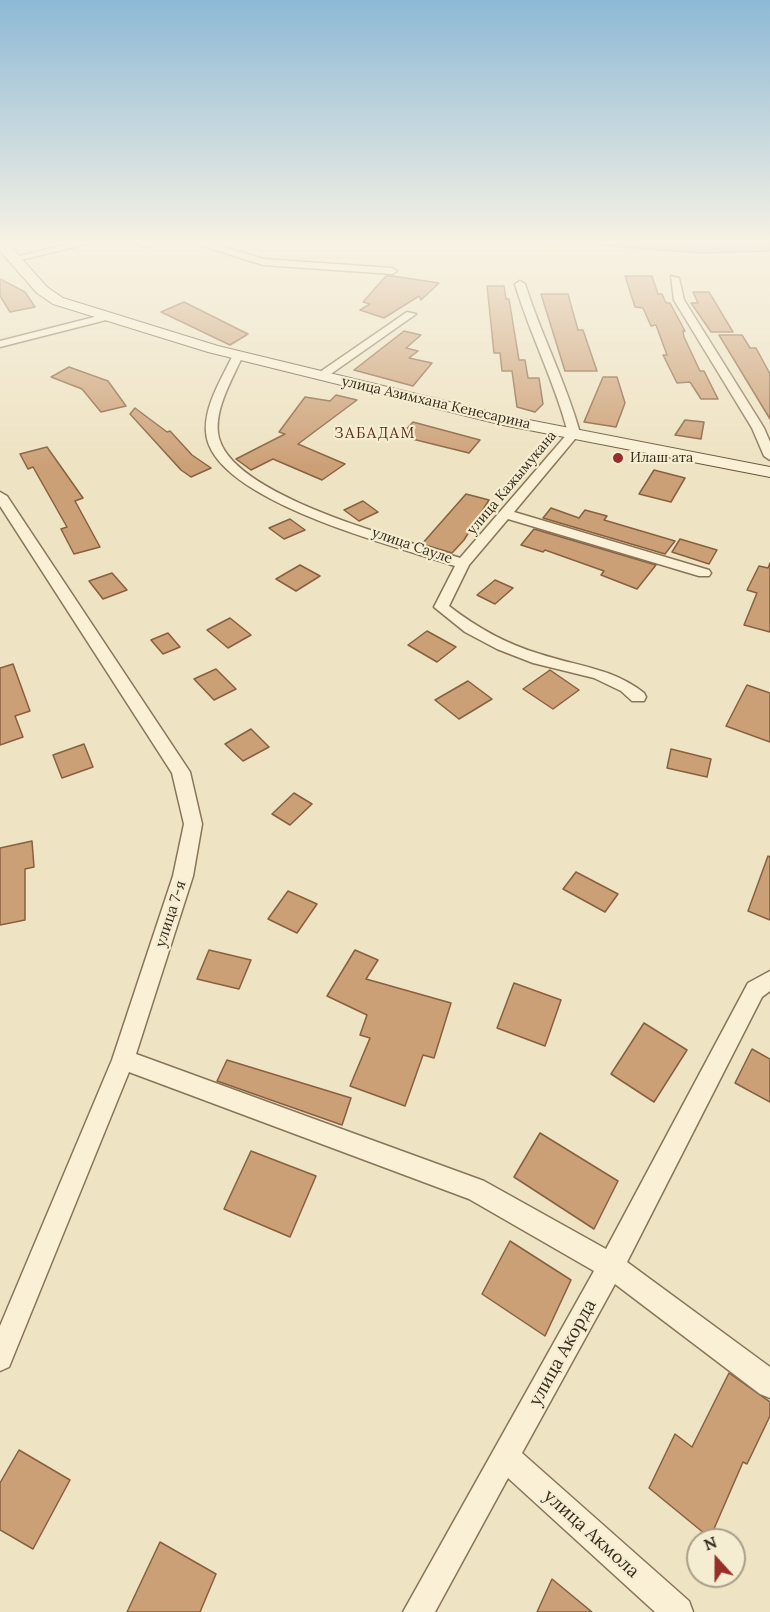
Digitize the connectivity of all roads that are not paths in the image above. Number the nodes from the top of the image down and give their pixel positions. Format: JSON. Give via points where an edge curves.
{"nodes":[{"id":1,"x":101,"y":315,"type":"edge"},
{"id":2,"x":409,"y":315,"type":"edge"},
{"id":3,"x":529,"y":315,"type":"edge"},
{"id":4,"x":688,"y":315,"type":"edge"},
{"id":5,"x":106,"y":317,"type":"junction"},
{"id":6,"x":0,"y":344,"type":"edge"},
{"id":7,"x":238,"y":355,"type":"junction"},
{"id":8,"x":321,"y":376,"type":"junction"},
{"id":9,"x":574,"y":433,"type":"junction"},
{"id":10,"x":770,"y":456,"type":"edge"},
{"id":11,"x":770,"y":472,"type":"edge"},
{"id":12,"x":0,"y":496,"type":"edge"},
{"id":13,"x":505,"y":514,"type":"junction"},
{"id":14,"x":463,"y":564,"type":"junction"},
{"id":15,"x":704,"y":573,"type":"dead end"},
{"id":16,"x":638,"y":697,"type":"dead end"},
{"id":17,"x":770,"y":980,"type":"edge"},
{"id":18,"x":123,"y":1060,"type":"junction"},
{"id":19,"x":611,"y":1266,"type":"junction"},
{"id":20,"x":0,"y":1358,"type":"edge"},
{"id":21,"x":770,"y":1384,"type":"edge"},
{"id":22,"x":505,"y":1456,"type":"junction"},
{"id":23,"x":418,"y":1612,"type":"edge"},
{"id":24,"x":678,"y":1612,"type":"edge"}],
"edges":[{"from":1,"to":5,"type":"street","name":"улица Азимхана Кенесарина"},
{"from":2,"to":8,"type":"street"},
{"from":3,"to":9,"type":"street","name":"улица Кажымукана"},
{"from":4,"to":10,"type":"street","via":[[758,428]]},
{"from":5,"to":6,"type":"street"},
{"from":5,"to":7,"type":"street","name":"улица Азимхана Кенесарина"},
{"from":7,"to":8,"type":"street","name":"улица Азимхана Кенесарина"},
{"from":7,"to":14,"type":"street","name":"улица Сауле","via":[[216,407],[212,434],[221,455],[280,500]]},
{"from":8,"to":9,"type":"street","name":"улица Азимхана Кенесарина"},
{"from":9,"to":11,"type":"street","name":"улица Азимхана Кенесарина"},
{"from":9,"to":13,"type":"street","name":"улица Кажымукана"},
{"from":12,"to":18,"type":"street","name":"улица 7-я","via":[[181,772],[193,824],[183,876]]},
{"from":13,"to":14,"type":"street","name":"улица Кажымукана"},
{"from":13,"to":15,"type":"street"},
{"from":14,"to":16,"type":"street","name":"улица Сауле","via":[[441,607],[467,628],[527,656],[607,678]]},
{"from":17,"to":19,"type":"street","name":"улица Акорда","via":[[755,990]]},
{"from":18,"to":19,"type":"street","via":[[476,1189]]},
{"from":18,"to":20,"type":"street","name":"улица 7-я"},
{"from":19,"to":21,"type":"street"},
{"from":19,"to":22,"type":"street","name":"улица Акорда"},
{"from":22,"to":23,"type":"street","name":"улица Акорда"},
{"from":22,"to":24,"type":"street","name":"улица Акмола"}]}
